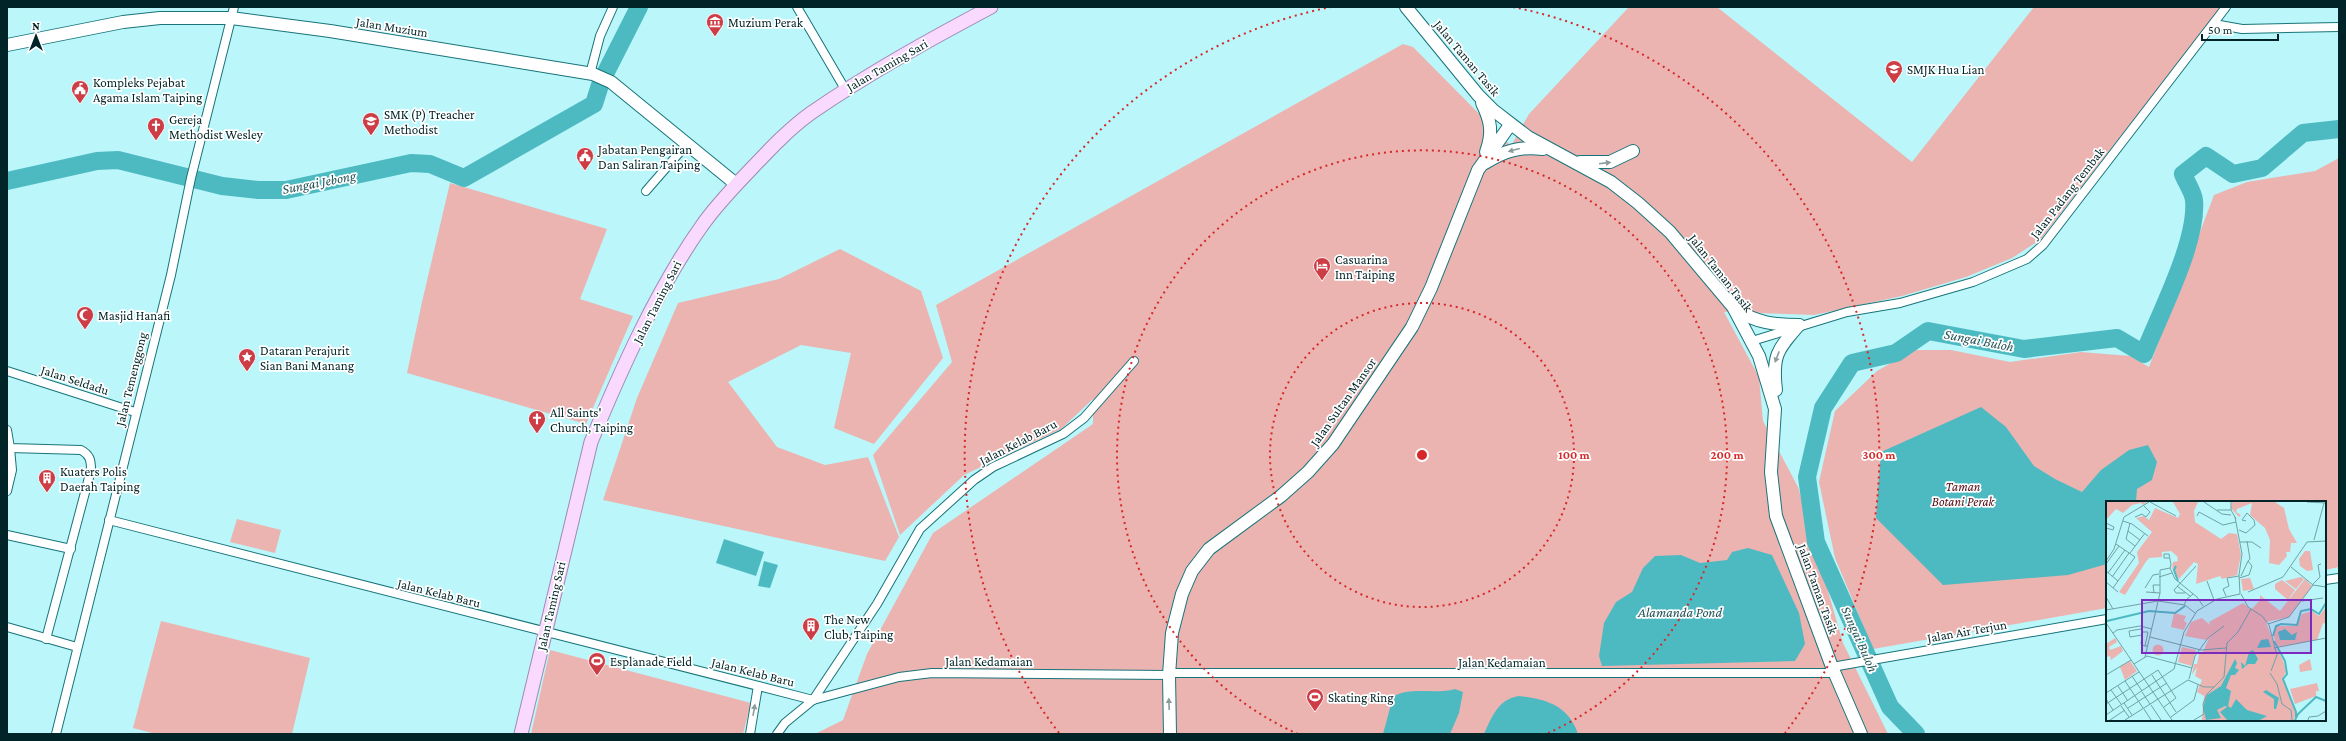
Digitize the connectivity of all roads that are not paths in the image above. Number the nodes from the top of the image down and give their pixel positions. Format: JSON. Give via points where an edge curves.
{"nodes":[{"id":1,"x":613,"y":7,"type":"edge"},
{"id":2,"x":797,"y":7,"type":"edge"},
{"id":3,"x":991,"y":7,"type":"edge"},
{"id":4,"x":1406,"y":7,"type":"edge"},
{"id":5,"x":2226,"y":7,"type":"edge"},
{"id":6,"x":232,"y":13,"type":"edge"},
{"id":7,"x":2214,"y":24,"type":"junction"},
{"id":8,"x":2339,"y":27,"type":"edge"},
{"id":9,"x":7,"y":45,"type":"edge"},
{"id":10,"x":590,"y":74,"type":"junction"},
{"id":11,"x":845,"y":89,"type":"junction"},
{"id":12,"x":1478,"y":95,"type":"junction"},
{"id":13,"x":1510,"y":125,"type":"junction"},
{"id":14,"x":686,"y":145,"type":"junction"},
{"id":15,"x":1550,"y":150,"type":"junction"},
{"id":16,"x":1633,"y":151,"type":"dead end"},
{"id":17,"x":1575,"y":161,"type":"junction"},
{"id":18,"x":1481,"y":165,"type":"junction"},
{"id":19,"x":736,"y":184,"type":"junction"},
{"id":20,"x":646,"y":191,"type":"dead end"},
{"id":21,"x":1733,"y":307,"type":"junction"},
{"id":22,"x":1799,"y":325,"type":"junction"},
{"id":23,"x":1752,"y":341,"type":"junction"},
{"id":24,"x":1134,"y":361,"type":"dead end"},
{"id":25,"x":7,"y":371,"type":"edge"},
{"id":26,"x":1775,"y":409,"type":"junction"},
{"id":27,"x":135,"y":412,"type":"junction"},
{"id":28,"x":7,"y":430,"type":"edge"},
{"id":29,"x":10,"y":448,"type":"junction"},
{"id":30,"x":7,"y":491,"type":"edge"},
{"id":31,"x":109,"y":520,"type":"junction"},
{"id":32,"x":7,"y":535,"type":"edge"},
{"id":33,"x":71,"y":549,"type":"junction"},
{"id":34,"x":2339,"y":578,"type":"edge"},
{"id":35,"x":2326,"y":580,"type":"edge"},
{"id":36,"x":2106,"y":619,"type":"edge"},
{"id":37,"x":7,"y":627,"type":"edge"},
{"id":38,"x":544,"y":633,"type":"junction"},
{"id":39,"x":46,"y":639,"type":"junction"},
{"id":40,"x":78,"y":647,"type":"junction"},
{"id":41,"x":1833,"y":670,"type":"junction"},
{"id":42,"x":1169,"y":674,"type":"junction"},
{"id":43,"x":758,"y":686,"type":"junction"},
{"id":44,"x":813,"y":700,"type":"junction"},
{"id":45,"x":56,"y":734,"type":"edge"},
{"id":46,"x":521,"y":734,"type":"edge"},
{"id":47,"x":750,"y":734,"type":"edge"},
{"id":48,"x":777,"y":734,"type":"edge"},
{"id":49,"x":1170,"y":734,"type":"edge"},
{"id":50,"x":1861,"y":734,"type":"edge"}],
"edges":[{"from":1,"to":10,"type":"street","via":[[600,36]]},
{"from":2,"to":11,"type":"street"},
{"from":3,"to":11,"type":"main road","name":"Jalan Taming Sari","via":[[894,59]]},
{"from":4,"to":12,"type":"street","name":"Jalan Taman Tasik"},
{"from":5,"to":7,"type":"street","name":"Jalan Padang Tembak"},
{"from":6,"to":9,"type":"street","name":"Jalan Muzium","via":[[123,22]]},
{"from":6,"to":10,"type":"street","name":"Jalan Muzium"},
{"from":6,"to":27,"type":"street","name":"Jalan Temenggong","via":[[191,178],[171,275]]},
{"from":7,"to":8,"type":"street","via":[[2242,29]]},
{"from":7,"to":22,"type":"street","name":"Jalan Padang Tembak","via":[[2043,245],[2027,259],[1973,282],[1929,295],[1900,303],[1846,312]]},
{"from":10,"to":14,"type":"street","name":"Jalan Muzium","via":[[611,82]]},
{"from":11,"to":19,"type":"main road","name":"Jalan Taming Sari","via":[[787,134]]},
{"from":12,"to":13,"type":"street","name":"Jalan Taman Tasik"},
{"from":12,"to":18,"type":"street","via":[[1492,124],[1491,138]]},
{"from":13,"to":15,"type":"street","name":"Jalan Taman Tasik"},
{"from":13,"to":18,"type":"street"},
{"from":14,"to":19,"type":"street","name":"Jalan Muzium"},
{"from":14,"to":20,"type":"street"},
{"from":15,"to":17,"type":"street","name":"Jalan Taman Tasik"},
{"from":15,"to":18,"type":"street","one_way":true,"via":[[1529,147],[1513,149]]},
{"from":17,"to":16,"type":"street","one_way":true,"via":[[1603,164]]},
{"from":17,"to":21,"type":"street","name":"Jalan Taman Tasik","via":[[1612,182],[1670,232]]},
{"from":18,"to":42,"type":"street","name":"Jalan Sultan Mansor","via":[[1468,191],[1431,288],[1412,327],[1333,444],[1308,472],[1281,496],[1209,549],[1192,571],[1175,618]]},
{"from":19,"to":38,"type":"main road","name":"Jalan Taming Sari","via":[[701,226],[676,264],[604,409],[591,442]]},
{"from":21,"to":22,"type":"street","via":[[1749,318],[1763,323]]},
{"from":21,"to":23,"type":"street","name":"Jalan Taman Tasik"},
{"from":22,"to":23,"type":"street","name":"Jalan Padang Tembak"},
{"from":22,"to":26,"type":"street","one_way":true,"via":[[1784,342],[1774,366]]},
{"from":23,"to":26,"type":"street","name":"Jalan Taman Tasik","via":[[1769,384]]},
{"from":24,"to":44,"type":"street","name":"Jalan Kelab Baru","via":[[1084,418],[1063,434],[993,467],[974,480],[920,529],[877,604]]},
{"from":25,"to":27,"type":"street","name":"Jalan Seldadu"},
{"from":26,"to":41,"type":"street","name":"Jalan Taman Tasik","via":[[1772,472],[1776,516]]},
{"from":27,"to":31,"type":"street","name":"Jalan Temenggong"},
{"from":28,"to":29,"type":"street"},
{"from":29,"to":30,"type":"street","via":[[12,470]]},
{"from":29,"to":33,"type":"street","via":[[81,450],[88,454],[91,470]]},
{"from":31,"to":38,"type":"street","name":"Jalan Kelab Baru"},
{"from":31,"to":40,"type":"street","name":"Jalan Temenggong"},
{"from":32,"to":33,"type":"street"},
{"from":33,"to":39,"type":"street"},
{"from":34,"to":35,"type":"street"},
{"from":36,"to":41,"type":"street","name":"Jalan Air Terjun","via":[[1849,664]]},
{"from":37,"to":39,"type":"street"},
{"from":38,"to":43,"type":"street","name":"Jalan Kelab Baru"},
{"from":38,"to":46,"type":"main road","name":"Jalan Taming Sari"},
{"from":39,"to":40,"type":"street"},
{"from":40,"to":45,"type":"street","name":"Jalan Temenggong"},
{"from":41,"to":42,"type":"street","name":"Jalan Kedamaian"},
{"from":41,"to":50,"type":"street","name":"Jalan Taman Tasik"},
{"from":42,"to":44,"type":"street","name":"Jalan Kedamaian","via":[[932,673],[899,677]]},
{"from":49,"to":42,"type":"street","name":"Jalan Sultan Mansor","one_way":true},
{"from":43,"to":44,"type":"street","name":"Jalan Kelab Baru"},
{"from":47,"to":43,"type":"street","one_way":true},
{"from":44,"to":48,"type":"street","via":[[785,723]]}]}
